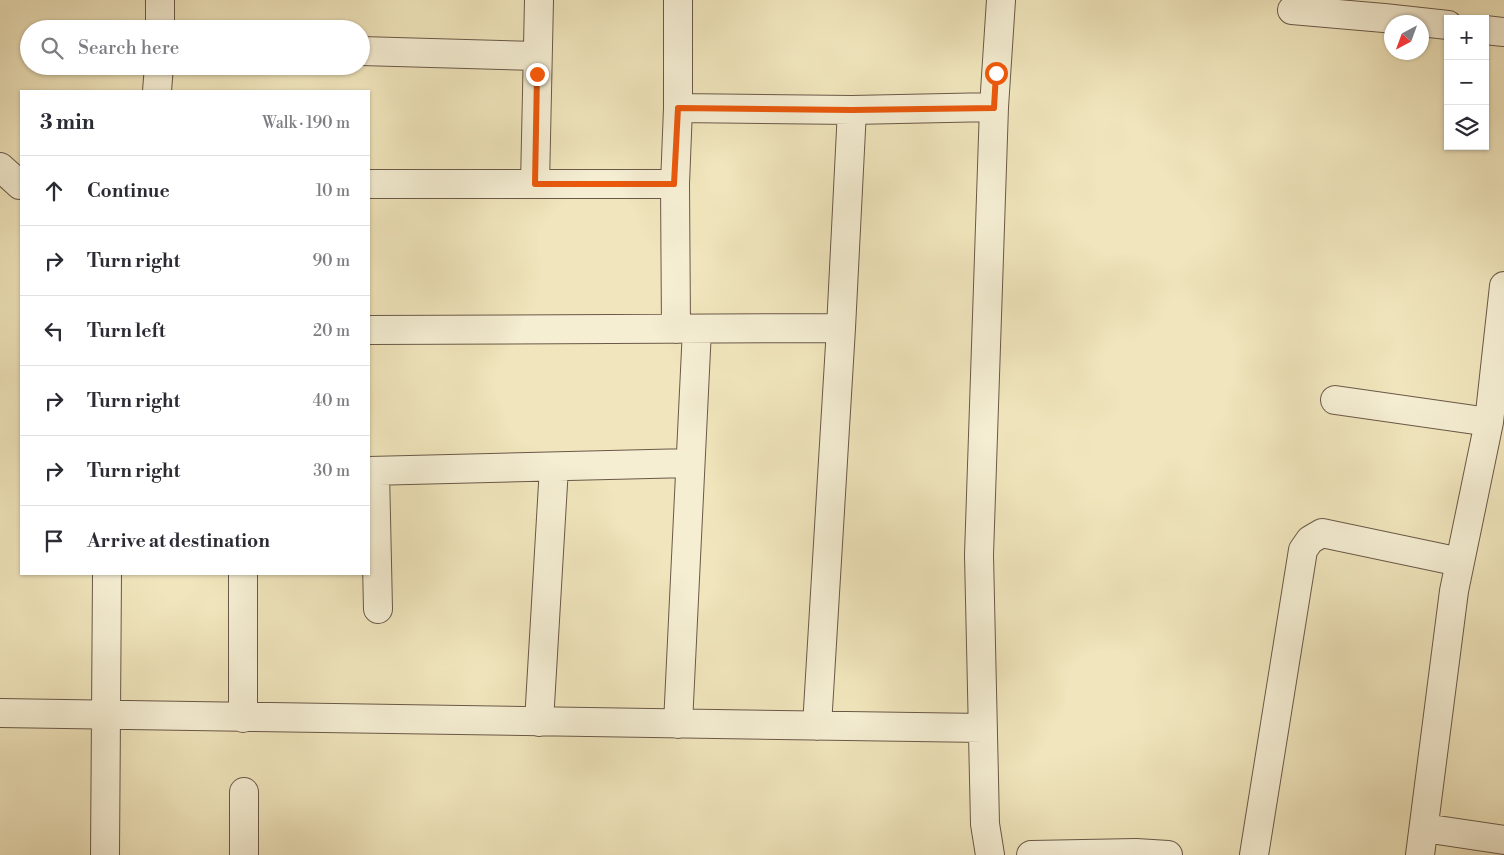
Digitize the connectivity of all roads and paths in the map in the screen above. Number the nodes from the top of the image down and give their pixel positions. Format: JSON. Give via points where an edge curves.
{"nodes":[{"id":1,"x":160,"y":0,"type":"edge"},
{"id":2,"x":539,"y":0,"type":"edge"},
{"id":3,"x":678,"y":0,"type":"edge"},
{"id":4,"x":1000,"y":0,"type":"edge"},
{"id":5,"x":1384,"y":9,"type":"edge"},
{"id":6,"x":1292,"y":10,"type":"dead end"},
{"id":7,"x":160,"y":20,"type":"edge"},
{"id":8,"x":1444,"y":24,"type":"edge"},
{"id":9,"x":1489,"y":30,"type":"edge"},
{"id":10,"x":1504,"y":32,"type":"edge"},
{"id":11,"x":370,"y":51,"type":"edge"},
{"id":12,"x":537,"y":56,"type":"junction"},
{"id":13,"x":158,"y":75,"type":"edge"},
{"id":14,"x":157,"y":90,"type":"edge"},
{"id":15,"x":678,"y":108,"type":"junction"},
{"id":16,"x":994,"y":108,"type":"junction"},
{"id":17,"x":852,"y":110,"type":"junction"},
{"id":18,"x":0,"y":167,"type":"edge"},
{"id":19,"x":370,"y":184,"type":"edge"},
{"id":20,"x":535,"y":184,"type":"junction"},
{"id":21,"x":674,"y":184,"type":"junction"},
{"id":22,"x":20,"y":185,"type":"edge"},
{"id":23,"x":1504,"y":286,"type":"edge"},
{"id":24,"x":841,"y":328,"type":"junction"},
{"id":25,"x":687,"y":329,"type":"junction"},
{"id":26,"x":370,"y":330,"type":"edge"},
{"id":27,"x":1498,"y":394,"type":"edge"},
{"id":28,"x":1335,"y":400,"type":"dead end"},
{"id":29,"x":1489,"y":422,"type":"junction"},
{"id":30,"x":690,"y":463,"type":"junction"},
{"id":31,"x":554,"y":467,"type":"junction"},
{"id":32,"x":372,"y":471,"type":"edge"},
{"id":33,"x":1460,"y":562,"type":"junction"},
{"id":34,"x":106,"y":575,"type":"edge"},
{"id":35,"x":243,"y":575,"type":"edge"},
{"id":36,"x":378,"y":609,"type":"dead end"},
{"id":37,"x":0,"y":713,"type":"edge"},
{"id":38,"x":106,"y":715,"type":"junction"},
{"id":39,"x":243,"y":718,"type":"junction"},
{"id":40,"x":539,"y":722,"type":"junction"},
{"id":41,"x":678,"y":724,"type":"junction"},
{"id":42,"x":817,"y":726,"type":"junction"},
{"id":43,"x":982,"y":728,"type":"junction"},
{"id":44,"x":244,"y":792,"type":"dead end"},
{"id":45,"x":1424,"y":828,"type":"junction"},
{"id":46,"x":1504,"y":840,"type":"edge"},
{"id":47,"x":105,"y":855,"type":"edge"},
{"id":48,"x":244,"y":855,"type":"edge"},
{"id":49,"x":990,"y":855,"type":"edge"},
{"id":50,"x":1031,"y":855,"type":"edge"},
{"id":51,"x":1168,"y":855,"type":"edge"},
{"id":52,"x":1254,"y":855,"type":"edge"},
{"id":53,"x":1420,"y":855,"type":"edge"}],
"edges":[{"from":1,"to":7,"type":"street"},
{"from":2,"to":12,"type":"street"},
{"from":3,"to":15,"type":"street"},
{"from":4,"to":16,"type":"street"},
{"from":5,"to":6,"type":"street"},
{"from":5,"to":8,"type":"street"},
{"from":9,"to":10,"type":"street"},
{"from":11,"to":12,"type":"street"},
{"from":12,"to":20,"type":"street"},
{"from":13,"to":14,"type":"street"},
{"from":15,"to":17,"type":"street"},
{"from":15,"to":21,"type":"street"},
{"from":16,"to":17,"type":"street"},
{"from":16,"to":43,"type":"street","via":[[979,555]]},
{"from":17,"to":24,"type":"street"},
{"from":18,"to":22,"type":"street"},
{"from":19,"to":20,"type":"street"},
{"from":20,"to":21,"type":"street"},
{"from":21,"to":25,"type":"street"},
{"from":23,"to":27,"type":"street"},
{"from":24,"to":25,"type":"street"},
{"from":24,"to":42,"type":"street"},
{"from":25,"to":26,"type":"street"},
{"from":25,"to":30,"type":"street"},
{"from":27,"to":29,"type":"street"},
{"from":28,"to":29,"type":"street"},
{"from":29,"to":33,"type":"street"},
{"from":30,"to":31,"type":"street"},
{"from":30,"to":41,"type":"street"},
{"from":31,"to":32,"type":"street"},
{"from":31,"to":40,"type":"street"},
{"from":32,"to":36,"type":"street"},
{"from":33,"to":45,"type":"street"},
{"from":33,"to":52,"type":"street","via":[[1322,533],[1306,545]]},
{"from":34,"to":38,"type":"street"},
{"from":35,"to":39,"type":"street"},
{"from":37,"to":38,"type":"street"},
{"from":38,"to":39,"type":"street"},
{"from":38,"to":47,"type":"street"},
{"from":39,"to":40,"type":"street"},
{"from":40,"to":41,"type":"street"},
{"from":41,"to":42,"type":"street"},
{"from":42,"to":43,"type":"street"},
{"from":43,"to":49,"type":"street","via":[[985,824]]},
{"from":44,"to":48,"type":"street"},
{"from":45,"to":46,"type":"street"},
{"from":45,"to":53,"type":"street"},
{"from":50,"to":51,"type":"street"}]}
